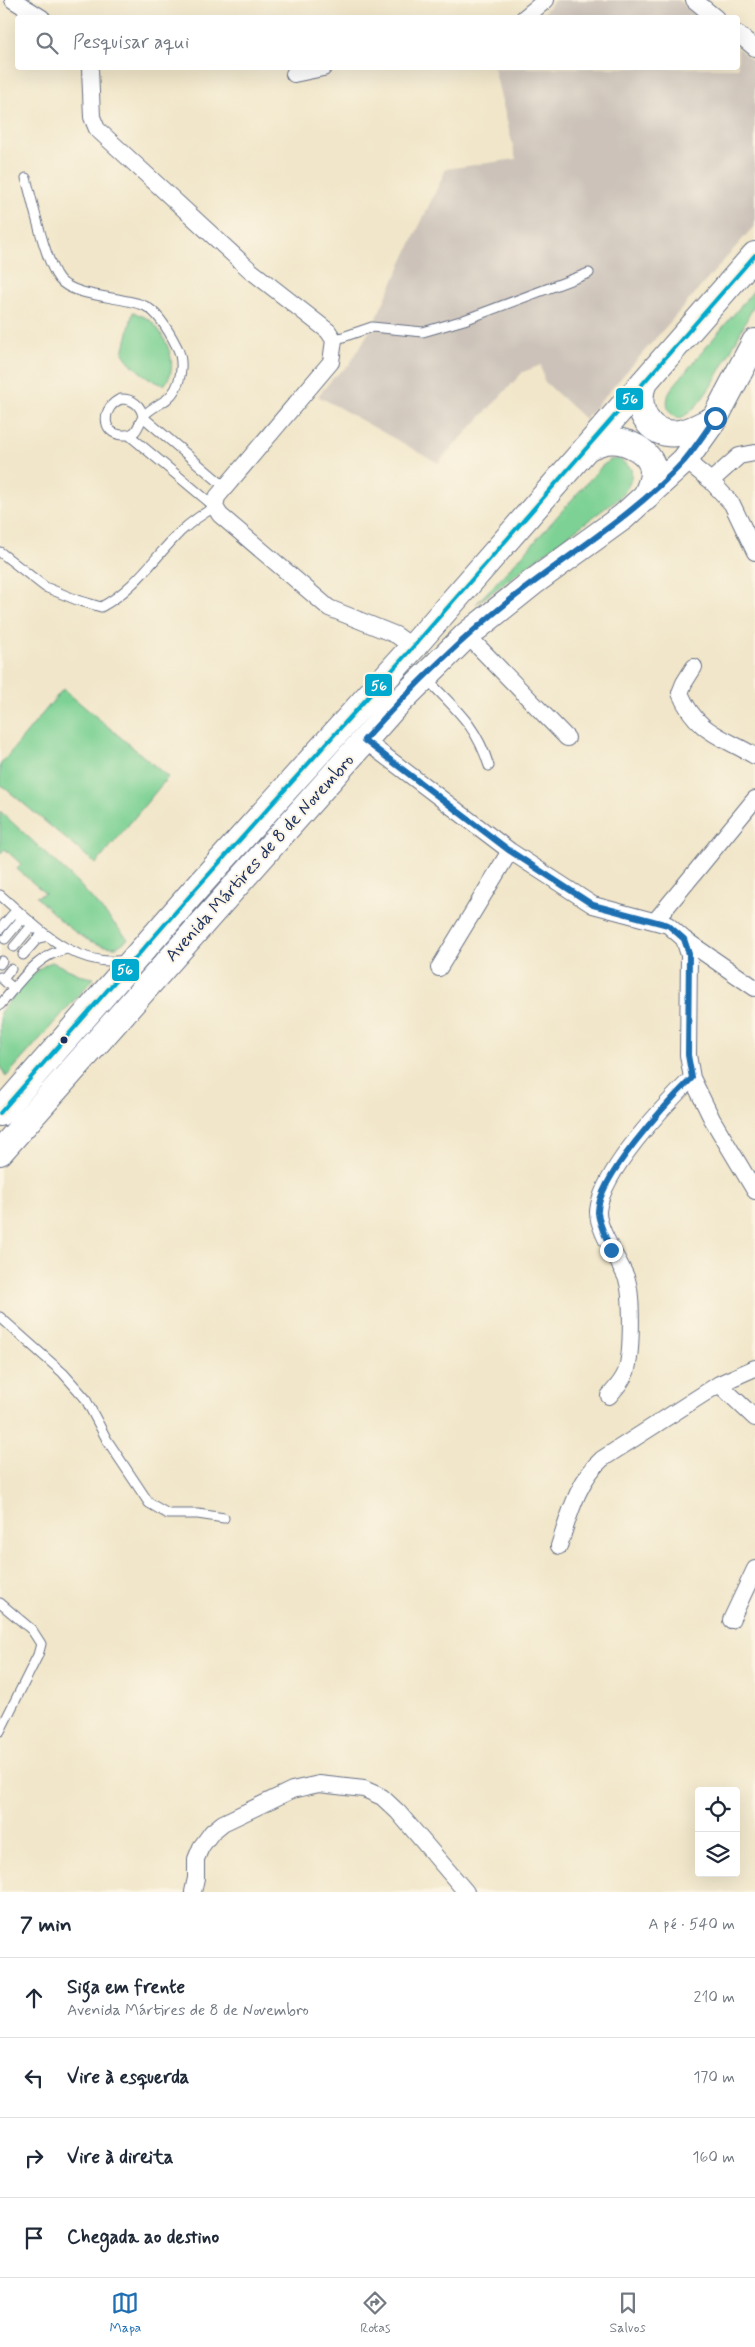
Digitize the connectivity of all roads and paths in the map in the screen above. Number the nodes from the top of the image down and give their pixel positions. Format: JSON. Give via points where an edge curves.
{"nodes":[{"id":1,"x":13,"y":0,"type":"edge"},
{"id":2,"x":546,"y":0,"type":"edge"},
{"id":3,"x":694,"y":0,"type":"edge"},
{"id":4,"x":37,"y":15,"type":"edge"},
{"id":5,"x":528,"y":15,"type":"edge"},
{"id":6,"x":712,"y":15,"type":"edge"},
{"id":7,"x":740,"y":36,"type":"edge"},
{"id":8,"x":755,"y":48,"type":"edge"},
{"id":9,"x":90,"y":70,"type":"edge"},
{"id":10,"x":313,"y":70,"type":"edge"},
{"id":11,"x":294,"y":74,"type":"dead end"},
{"id":12,"x":26,"y":178,"type":"dead end"},
{"id":13,"x":755,"y":255,"type":"edge"},
{"id":14,"x":589,"y":273,"type":"dead end"},
{"id":15,"x":334,"y":340,"type":"junction"},
{"id":16,"x":752,"y":350,"type":"edge"},
{"id":17,"x":644,"y":382,"type":"junction"},
{"id":18,"x":143,"y":417,"type":"junction"},
{"id":19,"x":715,"y":418,"type":"junction"},
{"id":20,"x":129,"y":435,"type":"junction"},
{"id":21,"x":587,"y":448,"type":"junction"},
{"id":22,"x":755,"y":453,"type":"edge"},
{"id":23,"x":685,"y":460,"type":"junction"},
{"id":24,"x":711,"y":481,"type":"junction"},
{"id":25,"x":225,"y":486,"type":"junction"},
{"id":26,"x":645,"y":498,"type":"junction"},
{"id":27,"x":215,"y":507,"type":"junction"},
{"id":28,"x":0,"y":552,"type":"edge"},
{"id":29,"x":755,"y":552,"type":"edge"},
{"id":30,"x":467,"y":635,"type":"junction"},
{"id":31,"x":413,"y":647,"type":"junction"},
{"id":32,"x":694,"y":667,"type":"dead end"},
{"id":33,"x":424,"y":676,"type":"junction"},
{"id":34,"x":567,"y":738,"type":"dead end"},
{"id":35,"x":364,"y":740,"type":"junction"},
{"id":36,"x":755,"y":756,"type":"edge"},
{"id":37,"x":489,"y":766,"type":"dead end"},
{"id":38,"x":755,"y":799,"type":"edge"},
{"id":39,"x":510,"y":851,"type":"junction"},
{"id":40,"x":2,"y":899,"type":"edge"},
{"id":41,"x":656,"y":920,"type":"junction"},
{"id":42,"x":0,"y":923,"type":"edge"},
{"id":43,"x":33,"y":923,"type":"junction"},
{"id":44,"x":684,"y":939,"type":"junction"},
{"id":45,"x":11,"y":943,"type":"edge"},
{"id":46,"x":67,"y":949,"type":"junction"},
{"id":47,"x":136,"y":958,"type":"junction"},
{"id":48,"x":5,"y":965,"type":"edge"},
{"id":49,"x":439,"y":968,"type":"dead end"},
{"id":50,"x":1,"y":977,"type":"edge"},
{"id":51,"x":755,"y":988,"type":"edge"},
{"id":52,"x":14,"y":989,"type":"junction"},
{"id":53,"x":0,"y":1005,"type":"edge"},
{"id":54,"x":692,"y":1078,"type":"junction"},
{"id":55,"x":0,"y":1113,"type":"edge"},
{"id":56,"x":0,"y":1152,"type":"edge"},
{"id":57,"x":755,"y":1191,"type":"edge"},
{"id":58,"x":0,"y":1317,"type":"edge"},
{"id":59,"x":755,"y":1368,"type":"edge"},
{"id":60,"x":720,"y":1384,"type":"junction"},
{"id":61,"x":609,"y":1396,"type":"dead end"},
{"id":62,"x":755,"y":1418,"type":"edge"},
{"id":63,"x":224,"y":1518,"type":"dead end"},
{"id":64,"x":559,"y":1546,"type":"dead end"},
{"id":65,"x":755,"y":1569,"type":"edge"},
{"id":66,"x":0,"y":1603,"type":"edge"},
{"id":67,"x":731,"y":1620,"type":"dead end"},
{"id":68,"x":0,"y":1730,"type":"edge"},
{"id":69,"x":193,"y":1892,"type":"edge"},
{"id":70,"x":466,"y":1892,"type":"edge"}],
"edges":[{"from":1,"to":4,"type":"street"},
{"from":2,"to":5,"type":"street"},
{"from":3,"to":6,"type":"street"},
{"from":7,"to":8,"type":"street"},
{"from":9,"to":15,"type":"street","via":[[92,118],[97,129],[250,270],[328,331]]},
{"from":10,"to":11,"type":"street"},
{"from":12,"to":18,"type":"lane","via":[[52,267],[60,280],[73,289],[146,306],[168,330],[179,351],[181,376],[170,398]]},
{"from":13,"to":17,"type":"main road","name":"Avenida Mártires de 8 de Novembro"},
{"from":14,"to":15,"type":"lane","via":[[423,332],[372,327]]},
{"from":15,"to":25,"type":"street","via":[[331,362]]},
{"from":16,"to":19,"type":"main road","name":"Avenida Mártires de 8 de Novembro"},
{"from":17,"to":19,"type":"main road","via":[[639,394],[639,407],[658,430],[680,433]]},
{"from":17,"to":21,"type":"main road","name":"Avenida Mártires de 8 de Novembro"},
{"from":18,"to":20,"type":"lane","via":[[139,428]]},
{"from":18,"to":20,"type":"lane","via":[[138,405],[128,399],[110,405],[106,416],[109,427],[118,434]]},
{"from":18,"to":25,"type":"lane"},
{"from":19,"to":23,"type":"main road","name":"Avenida Mártires de 8 de Novembro"},
{"from":20,"to":27,"type":"lane"},
{"from":21,"to":26,"type":"main road","via":[[616,441],[641,450],[653,471]]},
{"from":21,"to":31,"type":"main road","name":"Avenida Mártires de 8 de Novembro"},
{"from":22,"to":24,"type":"street","via":[[739,456]]},
{"from":23,"to":24,"type":"street"},
{"from":23,"to":26,"type":"main road","name":"Avenida Mártires de 8 de Novembro"},
{"from":24,"to":29,"type":"street","via":[[732,504]]},
{"from":25,"to":27,"type":"street","via":[[216,497]]},
{"from":26,"to":30,"type":"main road","name":"Avenida Mártires de 8 de Novembro"},
{"from":27,"to":28,"type":"lane","via":[[180,532],[141,576],[115,600],[101,607],[45,586]]},
{"from":27,"to":31,"type":"street","via":[[220,515],[329,608],[396,636]]},
{"from":30,"to":33,"type":"main road","name":"Avenida Mártires de 8 de Novembro"},
{"from":30,"to":34,"type":"street"},
{"from":31,"to":47,"type":"main road","name":"Avenida Mártires de 8 de Novembro"},
{"from":32,"to":36,"type":"street","via":[[680,693],[684,702],[709,732]]},
{"from":33,"to":35,"type":"main road","name":"Avenida Mártires de 8 de Novembro"},
{"from":33,"to":37,"type":"lane","via":[[470,724]]},
{"from":35,"to":39,"type":"street"},
{"from":35,"to":56,"type":"main road","name":"Avenida Mártires de 8 de Novembro"},
{"from":38,"to":41,"type":"street"},
{"from":39,"to":41,"type":"street","via":[[593,905]]},
{"from":39,"to":49,"type":"street"},
{"from":40,"to":43,"type":"lane"},
{"from":41,"to":44,"type":"street","via":[[668,925]]},
{"from":42,"to":43,"type":"lane","via":[[10,912]]},
{"from":43,"to":45,"type":"lane"},
{"from":43,"to":45,"type":"lane","via":[[38,938]]},
{"from":43,"to":45,"type":"lane","via":[[13,914]]},
{"from":43,"to":46,"type":"lane"},
{"from":44,"to":51,"type":"street"},
{"from":44,"to":54,"type":"street","via":[[689,954],[688,1055]]},
{"from":46,"to":47,"type":"lane","via":[[97,960],[113,962]]},
{"from":46,"to":52,"type":"lane","via":[[55,951],[40,960]]},
{"from":47,"to":55,"type":"main road","name":"Avenida Mártires de 8 de Novembro"},
{"from":48,"to":50,"type":"lane"},
{"from":50,"to":52,"type":"lane"},
{"from":52,"to":53,"type":"lane"},
{"from":54,"to":57,"type":"street"},
{"from":54,"to":61,"type":"street","via":[[638,1138],[608,1181],[599,1207],[598,1214],[611,1250],[630,1285],[630,1354],[621,1384]]},
{"from":58,"to":63,"type":"lane","via":[[63,1373],[85,1398],[106,1440],[149,1503],[168,1514]]},
{"from":59,"to":60,"type":"street"},
{"from":60,"to":62,"type":"street"},
{"from":60,"to":64,"type":"street","via":[[592,1468]]},
{"from":65,"to":67,"type":"street"},
{"from":66,"to":68,"type":"lane","via":[[32,1630],[41,1644]]},
{"from":69,"to":70,"type":"street","via":[[196,1859],[201,1846],[223,1822],[292,1790],[319,1784],[364,1789],[382,1796]]}]}
